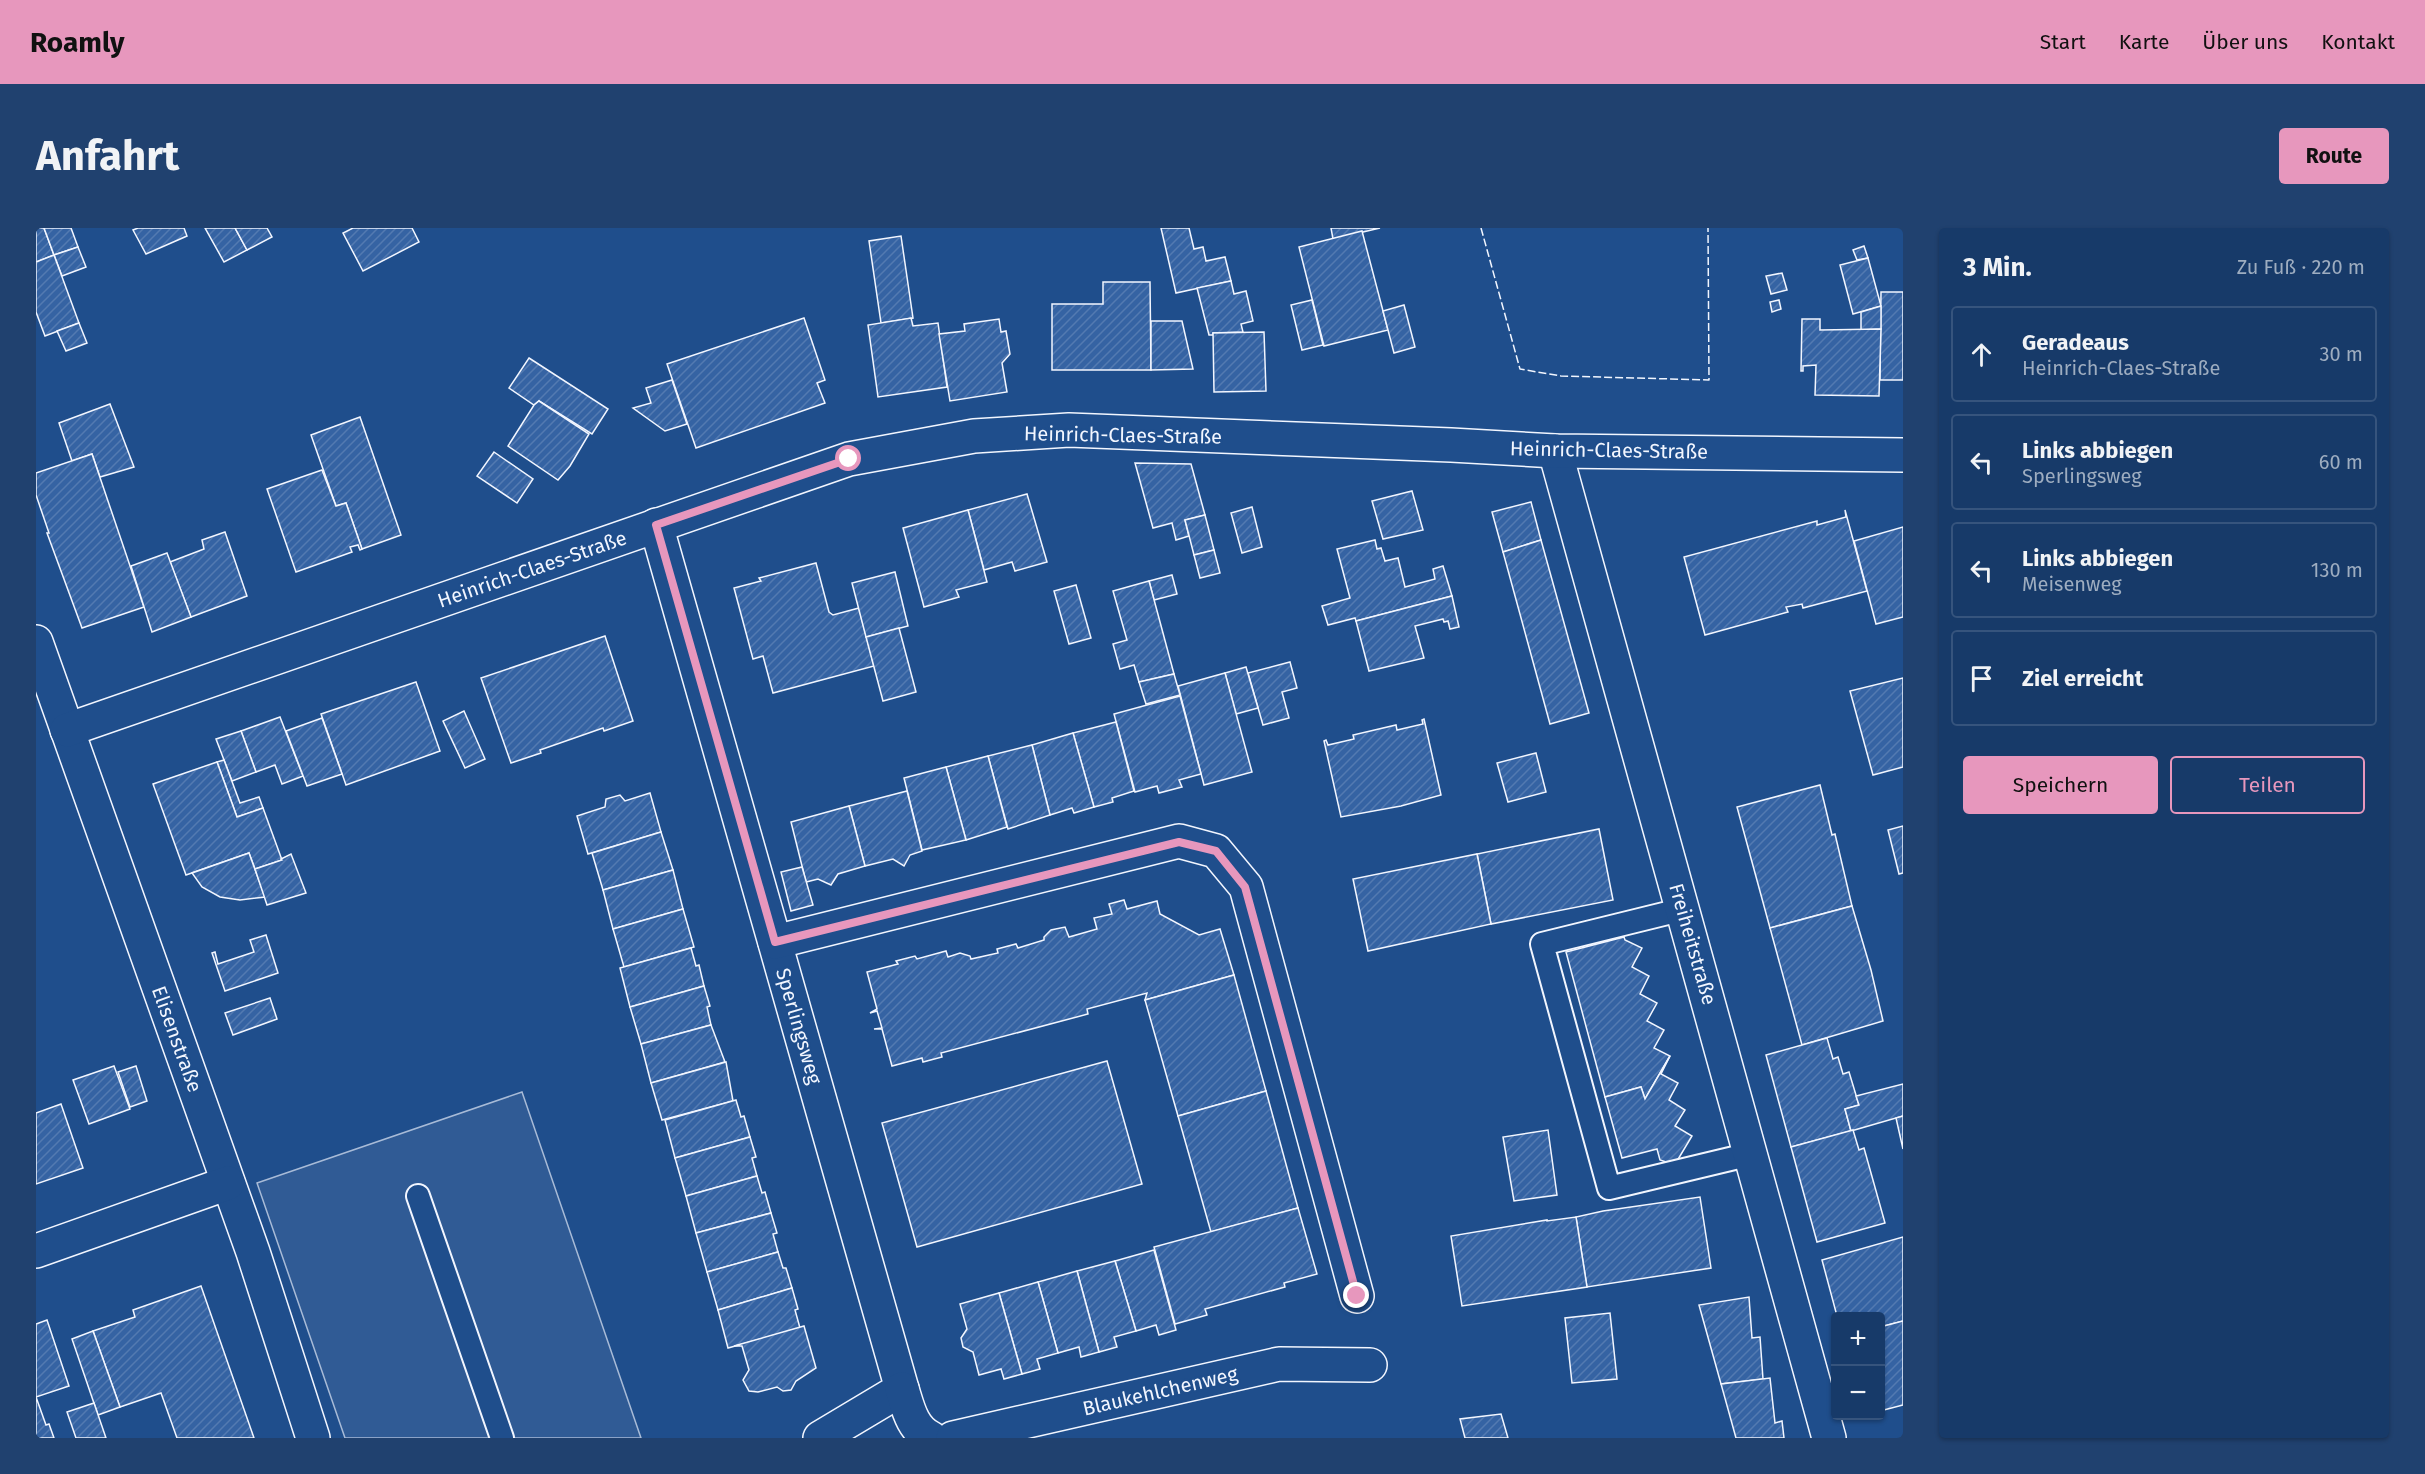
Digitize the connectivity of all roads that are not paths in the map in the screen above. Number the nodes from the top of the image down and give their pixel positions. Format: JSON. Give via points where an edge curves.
{"nodes":[{"id":1,"x":1556,"y":451,"type":"junction"},
{"id":2,"x":1903,"y":455,"type":"edge"},
{"id":3,"x":656,"y":525,"type":"junction"},
{"id":4,"x":36,"y":642,"type":"edge"},
{"id":5,"x":67,"y":730,"type":"junction"},
{"id":6,"x":1684,"y":909,"type":"junction"},
{"id":7,"x":775,"y":942,"type":"junction"},
{"id":8,"x":1751,"y":1154,"type":"junction"},
{"id":9,"x":228,"y":1183,"type":"junction"},
{"id":10,"x":418,"y":1196,"type":"dead end"},
{"id":11,"x":36,"y":1251,"type":"edge"},
{"id":12,"x":1357,"y":1296,"type":"dead end"},
{"id":13,"x":1370,"y":1365,"type":"dead end"},
{"id":14,"x":902,"y":1389,"type":"junction"},
{"id":15,"x":935,"y":1437,"type":"edge"},
{"id":16,"x":313,"y":1438,"type":"edge"},
{"id":17,"x":502,"y":1438,"type":"edge"},
{"id":18,"x":820,"y":1438,"type":"edge"},
{"id":19,"x":1829,"y":1438,"type":"edge"}],
"edges":[{"from":1,"to":2,"type":"street","name":"Heinrich-Claes-Straße"},
{"from":1,"to":3,"type":"street","name":"Heinrich-Claes-Straße","via":[[1070,430],[974,436],[849,459]]},
{"from":1,"to":6,"type":"street","name":"Freiheitstraße"},
{"from":3,"to":5,"type":"street","name":"Heinrich-Claes-Straße"},
{"from":3,"to":7,"type":"street","name":"Sperlingsweg"},
{"from":4,"to":5,"type":"street","name":"Elisenstraße"},
{"from":5,"to":9,"type":"street","name":"Elisenstraße"},
{"from":6,"to":8,"type":"street","name":"Freiheitstraße"},
{"from":6,"to":8,"type":"lane","via":[[1542,944],[1588,1119],[1609,1188]]},
{"from":7,"to":12,"type":"street","via":[[1179,842],[1216,851],[1245,887]]},
{"from":7,"to":14,"type":"street","name":"Sperlingsweg"},
{"from":8,"to":19,"type":"street","name":"Freiheitstraße"},
{"from":9,"to":11,"type":"street"},
{"from":9,"to":16,"type":"street","name":"Elisenstraße"},
{"from":10,"to":17,"type":"lane"},
{"from":13,"to":15,"type":"street","name":"Blaukehlchenweg","via":[[1280,1364]]},
{"from":14,"to":15,"type":"street","name":"Sperlingsweg","via":[[910,1416]]},
{"from":14,"to":18,"type":"street"}]}
